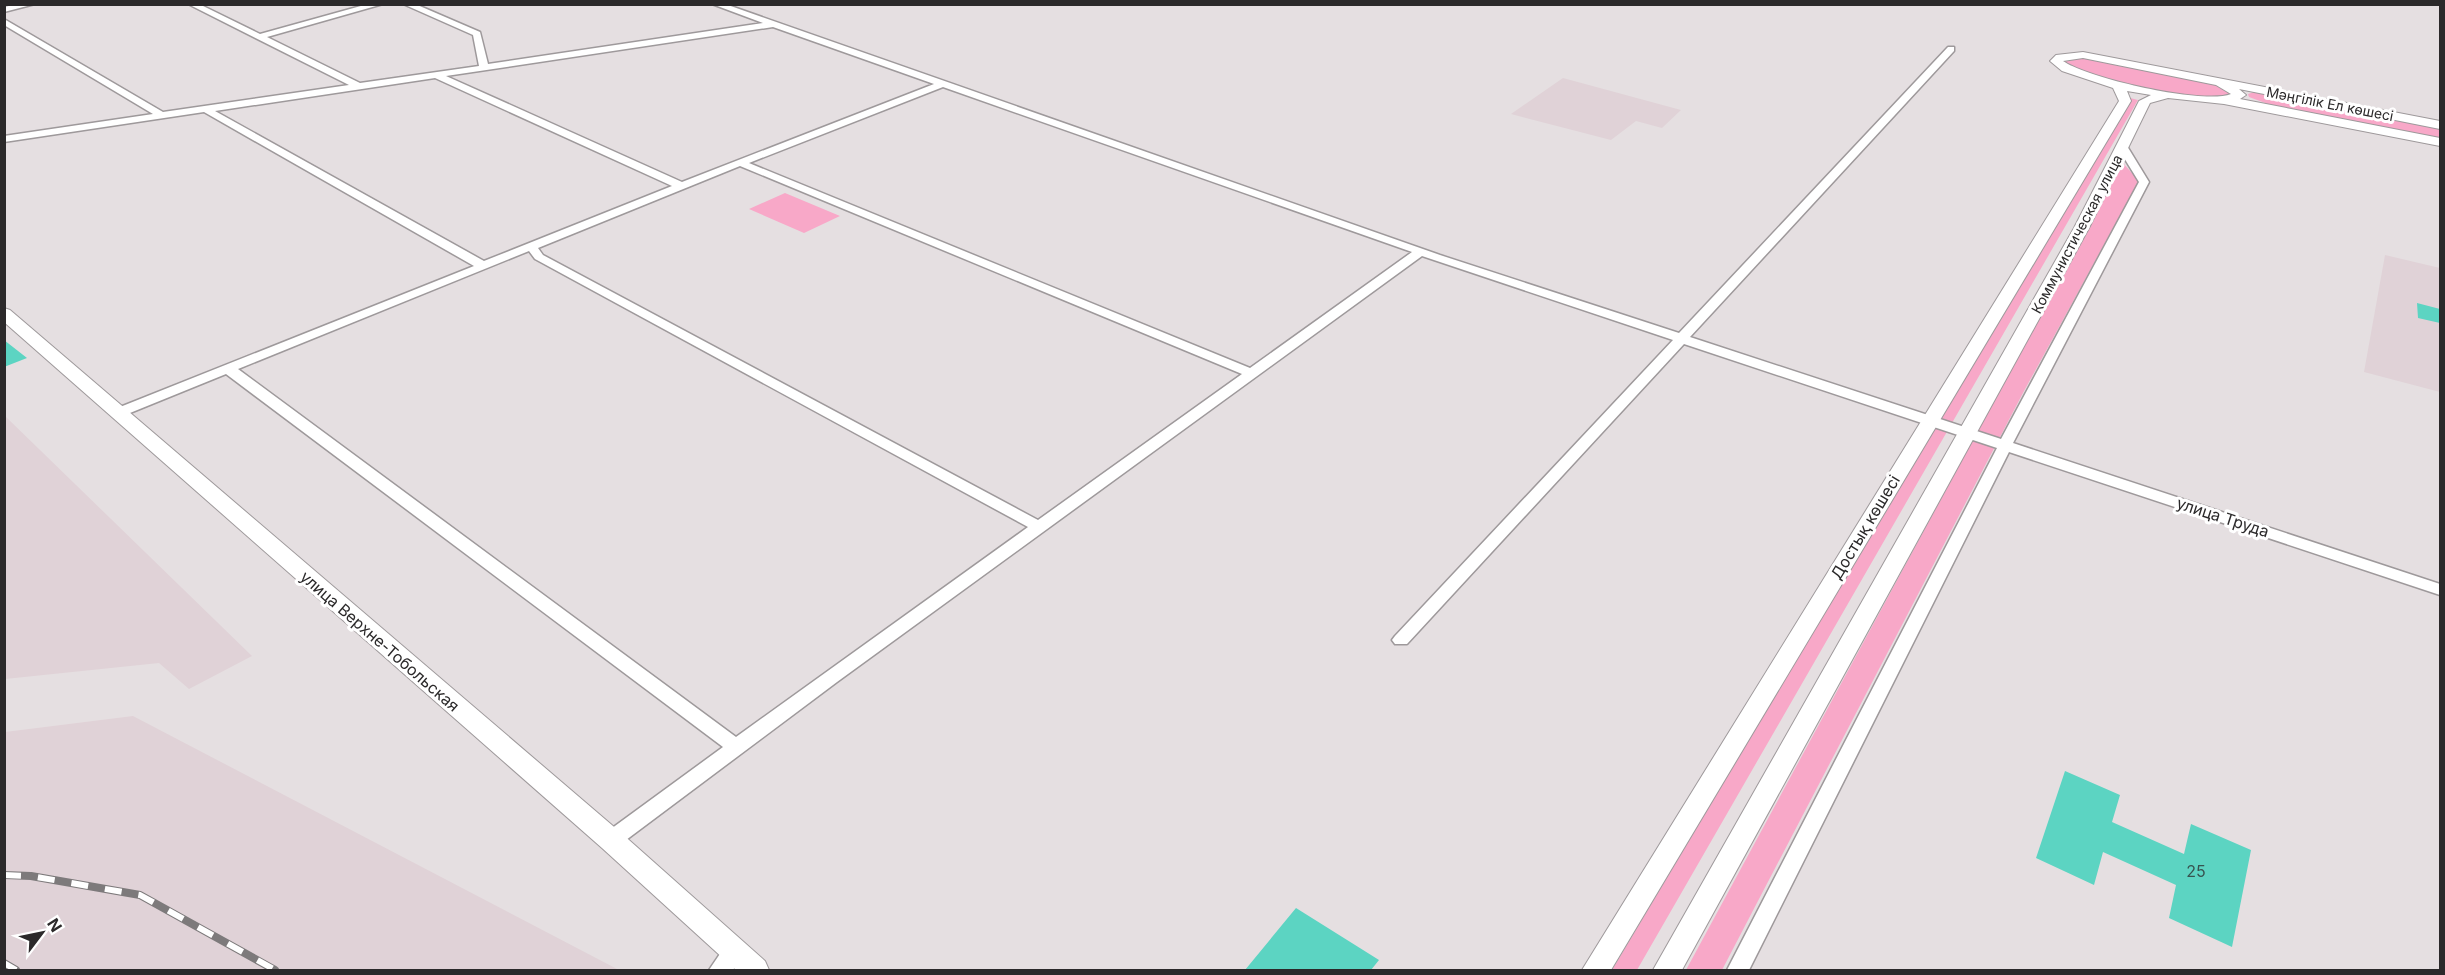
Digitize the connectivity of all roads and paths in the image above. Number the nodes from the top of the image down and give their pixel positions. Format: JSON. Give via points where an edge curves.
{"nodes":[{"id":1,"x":31,"y":4,"type":"edge"},
{"id":2,"x":192,"y":4,"type":"edge"},
{"id":3,"x":379,"y":4,"type":"edge"},
{"id":4,"x":407,"y":4,"type":"edge"},
{"id":5,"x":716,"y":4,"type":"edge"},
{"id":6,"x":4,"y":10,"type":"edge"},
{"id":7,"x":4,"y":21,"type":"edge"},
{"id":8,"x":774,"y":24,"type":"junction"},
{"id":9,"x":258,"y":37,"type":"junction"},
{"id":10,"x":1951,"y":49,"type":"dead end"},
{"id":11,"x":484,"y":66,"type":"junction"},
{"id":12,"x":434,"y":74,"type":"junction"},
{"id":13,"x":2220,"y":82,"type":"junction"},
{"id":14,"x":945,"y":83,"type":"junction"},
{"id":15,"x":2118,"y":84,"type":"junction"},
{"id":16,"x":357,"y":86,"type":"junction"},
{"id":17,"x":2169,"y":94,"type":"junction"},
{"id":18,"x":2222,"y":100,"type":"junction"},
{"id":19,"x":205,"y":109,"type":"junction"},
{"id":20,"x":161,"y":115,"type":"junction"},
{"id":21,"x":2440,"y":125,"type":"edge"},
{"id":22,"x":4,"y":139,"type":"edge"},
{"id":23,"x":2440,"y":142,"type":"edge"},
{"id":24,"x":2123,"y":148,"type":"junction"},
{"id":25,"x":740,"y":163,"type":"junction"},
{"id":26,"x":681,"y":186,"type":"junction"},
{"id":27,"x":532,"y":247,"type":"junction"},
{"id":28,"x":1420,"y":252,"type":"junction"},
{"id":29,"x":485,"y":267,"type":"junction"},
{"id":30,"x":4,"y":313,"type":"edge"},
{"id":31,"x":1682,"y":340,"type":"junction"},
{"id":32,"x":228,"y":369,"type":"junction"},
{"id":33,"x":1251,"y":373,"type":"junction"},
{"id":34,"x":120,"y":412,"type":"junction"},
{"id":35,"x":1929,"y":420,"type":"junction"},
{"id":36,"x":1966,"y":432,"type":"junction"},
{"id":37,"x":2005,"y":446,"type":"junction"},
{"id":38,"x":1039,"y":527,"type":"junction"},
{"id":39,"x":2440,"y":590,"type":"edge"},
{"id":40,"x":1401,"y":640,"type":"dead end"},
{"id":41,"x":737,"y":748,"type":"junction"},
{"id":42,"x":611,"y":840,"type":"junction"},
{"id":43,"x":734,"y":952,"type":"junction"},
{"id":44,"x":720,"y":970,"type":"edge"},
{"id":45,"x":755,"y":970,"type":"edge"},
{"id":46,"x":1596,"y":970,"type":"edge"},
{"id":47,"x":1666,"y":970,"type":"edge"},
{"id":48,"x":1738,"y":970,"type":"edge"}],
"edges":[{"from":1,"to":6,"type":"street"},
{"from":2,"to":9,"type":"street"},
{"from":3,"to":9,"type":"street"},
{"from":4,"to":11,"type":"street","via":[[477,34]]},
{"from":5,"to":8,"type":"street","name":"улица Труда"},
{"from":7,"to":20,"type":"street"},
{"from":8,"to":11,"type":"street"},
{"from":8,"to":14,"type":"street","name":"улица Труда"},
{"from":9,"to":16,"type":"street"},
{"from":10,"to":31,"type":"street"},
{"from":11,"to":12,"type":"street"},
{"from":12,"to":16,"type":"street"},
{"from":12,"to":26,"type":"street"},
{"from":13,"to":15,"type":"street","name":"Мәңгілік Ел көшесі","via":[[2083,55],[2060,57],[2056,61],[2063,68]]},
{"from":13,"to":18,"type":"street","via":[[2240,94]]},
{"from":13,"to":21,"type":"street","name":"Мәңгілік Ел көшесі"},
{"from":14,"to":25,"type":"street"},
{"from":14,"to":28,"type":"street","name":"улица Труда"},
{"from":15,"to":17,"type":"street","name":"Мәңгілік Ел көшесі"},
{"from":15,"to":35,"type":"street","name":"Достық көшесі","via":[[2125,101]]},
{"from":16,"to":19,"type":"street"},
{"from":17,"to":18,"type":"street","name":"Мәңгілік Ел көшесі"},
{"from":17,"to":24,"type":"street","name":"Коммунистическая улица","via":[[2145,101]]},
{"from":18,"to":23,"type":"street","name":"Мәңгілік Ел көшесі"},
{"from":19,"to":20,"type":"street"},
{"from":19,"to":29,"type":"street"},
{"from":20,"to":22,"type":"street"},
{"from":24,"to":36,"type":"street","name":"Коммунистическая улица"},
{"from":24,"to":37,"type":"street","via":[[2145,182]]},
{"from":25,"to":26,"type":"street"},
{"from":25,"to":33,"type":"street"},
{"from":26,"to":27,"type":"street"},
{"from":27,"to":29,"type":"street"},
{"from":27,"to":38,"type":"street","via":[[539,257]]},
{"from":28,"to":31,"type":"street","name":"улица Труда"},
{"from":28,"to":33,"type":"street"},
{"from":29,"to":32,"type":"street"},
{"from":30,"to":34,"type":"street","name":"улица Верхне-Тобольская"},
{"from":31,"to":35,"type":"street","name":"улица Труда"},
{"from":31,"to":40,"type":"street"},
{"from":32,"to":34,"type":"street"},
{"from":32,"to":41,"type":"street"},
{"from":33,"to":38,"type":"street"},
{"from":34,"to":42,"type":"street","name":"улица Верхне-Тобольская"},
{"from":35,"to":36,"type":"street","name":"улица Труда"},
{"from":35,"to":46,"type":"street","name":"Достық көшесі"},
{"from":36,"to":37,"type":"street","name":"улица Труда"},
{"from":36,"to":47,"type":"street"},
{"from":37,"to":39,"type":"street","name":"улица Труда"},
{"from":37,"to":48,"type":"street"},
{"from":38,"to":41,"type":"street"},
{"from":41,"to":42,"type":"street"},
{"from":42,"to":43,"type":"street","name":"улица Верхне-Тобольская"},
{"from":43,"to":44,"type":"street"},
{"from":43,"to":45,"type":"street","name":"улица Верхне-Тобольская"}]}
